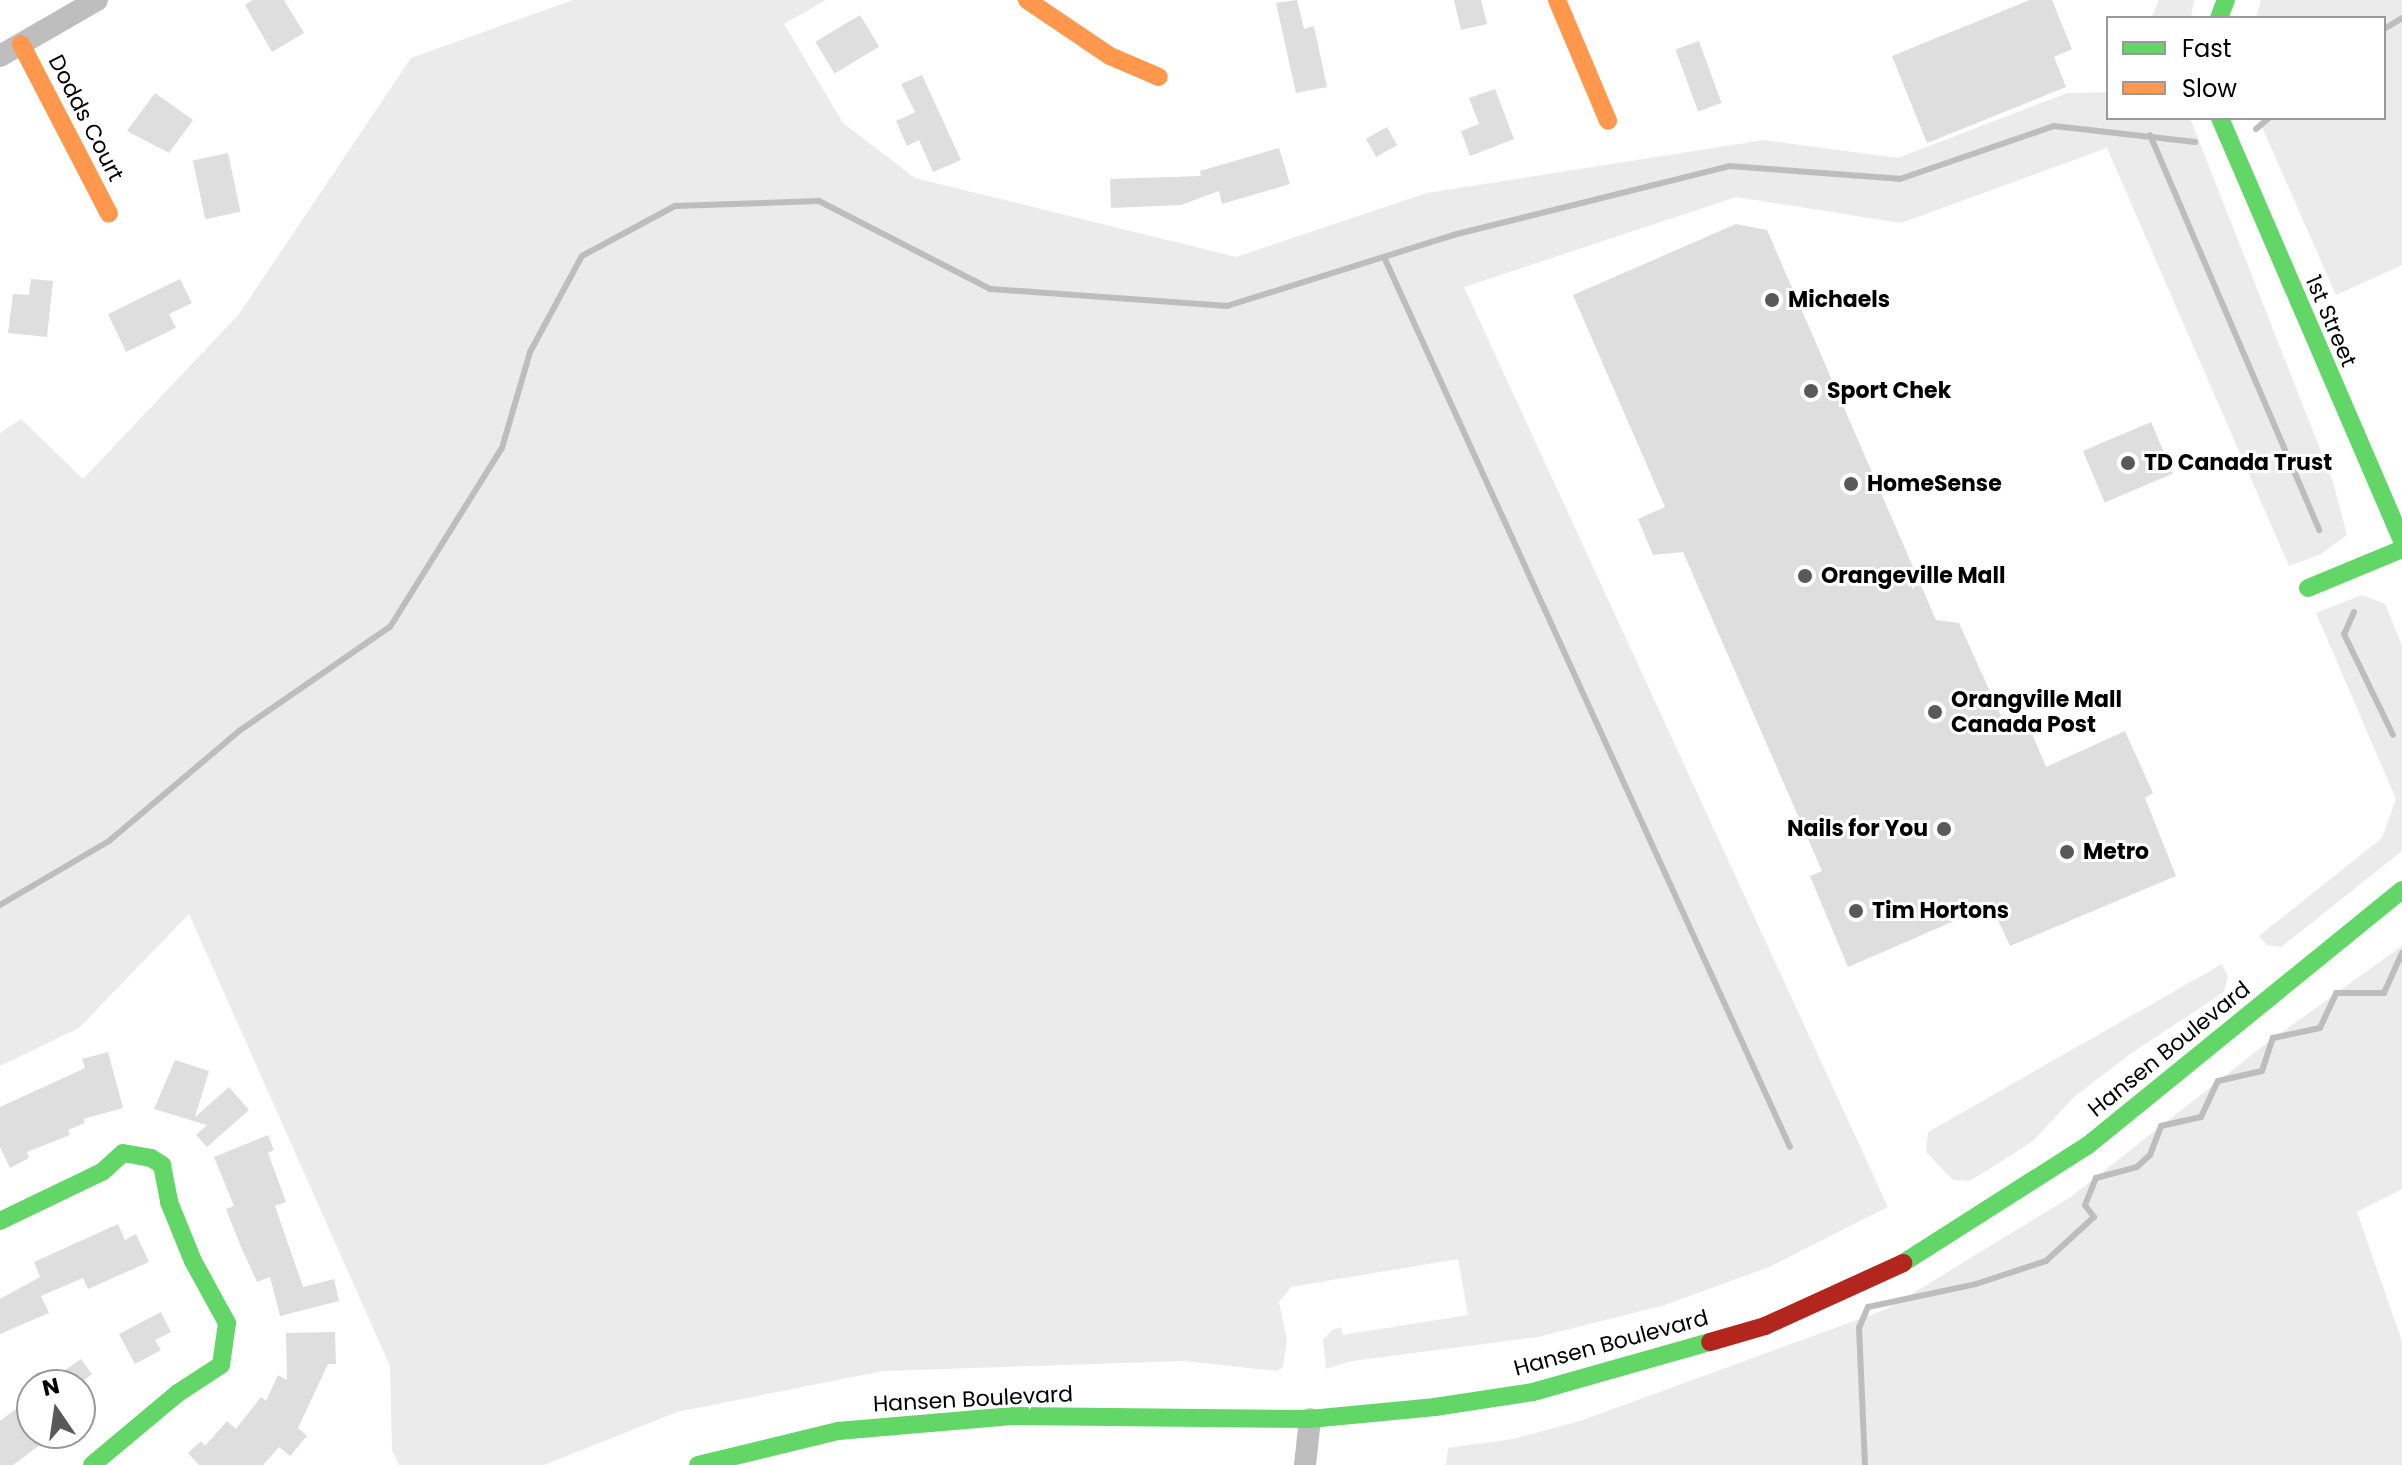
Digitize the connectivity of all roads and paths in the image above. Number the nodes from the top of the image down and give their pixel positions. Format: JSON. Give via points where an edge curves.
{"nodes":[{"id":1,"x":97,"y":0,"type":"edge"},
{"id":2,"x":1027,"y":0,"type":"edge"},
{"id":3,"x":1557,"y":0,"type":"edge"},
{"id":4,"x":21,"y":44,"type":"junction"},
{"id":5,"x":0,"y":56,"type":"edge"},
{"id":6,"x":1159,"y":77,"type":"dead end"},
{"id":7,"x":2221,"y":120,"type":"edge"},
{"id":8,"x":1608,"y":121,"type":"dead end"},
{"id":9,"x":109,"y":214,"type":"dead end"},
{"id":10,"x":2402,"y":540,"type":"edge"},
{"id":11,"x":2402,"y":549,"type":"edge"},
{"id":12,"x":2308,"y":588,"type":"dead end"},
{"id":13,"x":2402,"y":890,"type":"edge"},
{"id":14,"x":0,"y":1221,"type":"edge"},
{"id":15,"x":1310,"y":1419,"type":"junction"},
{"id":16,"x":92,"y":1465,"type":"edge"},
{"id":17,"x":698,"y":1465,"type":"edge"},
{"id":18,"x":1305,"y":1465,"type":"edge"}],
"edges":[{"from":1,"to":4,"type":"street"},
{"from":2,"to":6,"type":"street","via":[[1110,56]]},
{"from":3,"to":8,"type":"street"},
{"from":4,"to":5,"type":"street"},
{"from":4,"to":9,"type":"street","name":"Dodds Court"},
{"from":7,"to":10,"type":"street","name":"1st Street"},
{"from":11,"to":12,"type":"street"},
{"from":13,"to":15,"type":"street","name":"Hansen Boulevard","via":[[2087,1146],[1908,1261],[1765,1326],[1533,1392]]},
{"from":14,"to":16,"type":"street","via":[[102,1172],[123,1153],[151,1158],[162,1165],[169,1202],[193,1261],[227,1323],[221,1365],[178,1393]]},
{"from":15,"to":17,"type":"street","name":"Hansen Boulevard","via":[[1012,1416],[838,1431]]},
{"from":15,"to":18,"type":"street"}]}
